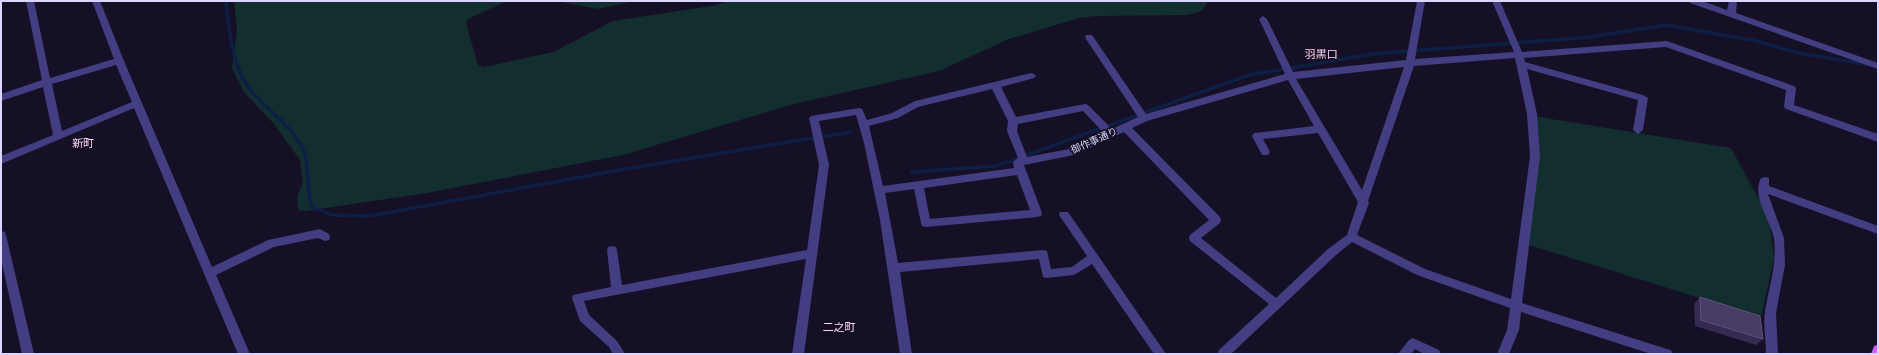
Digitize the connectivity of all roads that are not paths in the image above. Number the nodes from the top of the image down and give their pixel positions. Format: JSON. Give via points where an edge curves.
{"nodes":[{"id":1,"x":30,"y":1,"type":"edge"},
{"id":2,"x":96,"y":1,"type":"edge"},
{"id":3,"x":1421,"y":1,"type":"edge"},
{"id":4,"x":1496,"y":1,"type":"edge"},
{"id":5,"x":1693,"y":1,"type":"edge"},
{"id":6,"x":1734,"y":1,"type":"edge"},
{"id":7,"x":1731,"y":15,"type":"junction"},
{"id":8,"x":1263,"y":19,"type":"dead end"},
{"id":9,"x":1089,"y":37,"type":"dead end"},
{"id":10,"x":1520,"y":59,"type":"junction"},
{"id":11,"x":119,"y":61,"type":"junction"},
{"id":12,"x":1410,"y":63,"type":"junction"},
{"id":13,"x":1878,"y":66,"type":"edge"},
{"id":14,"x":1031,"y":76,"type":"dead end"},
{"id":15,"x":1290,"y":76,"type":"junction"},
{"id":16,"x":47,"y":82,"type":"junction"},
{"id":17,"x":996,"y":85,"type":"junction"},
{"id":18,"x":1,"y":98,"type":"edge"},
{"id":19,"x":138,"y":103,"type":"junction"},
{"id":20,"x":1144,"y":118,"type":"junction"},
{"id":21,"x":1013,"y":121,"type":"junction"},
{"id":22,"x":864,"y":124,"type":"junction"},
{"id":23,"x":1125,"y":127,"type":"junction"},
{"id":24,"x":1320,"y":129,"type":"junction"},
{"id":25,"x":1638,"y":130,"type":"dead end"},
{"id":26,"x":1110,"y":133,"type":"junction"},
{"id":27,"x":58,"y":137,"type":"junction"},
{"id":28,"x":1878,"y":138,"type":"edge"},
{"id":29,"x":1265,"y":152,"type":"dead end"},
{"id":30,"x":1,"y":160,"type":"edge"},
{"id":31,"x":1024,"y":160,"type":"junction"},
{"id":32,"x":1020,"y":171,"type":"junction"},
{"id":33,"x":918,"y":185,"type":"junction"},
{"id":34,"x":879,"y":190,"type":"junction"},
{"id":35,"x":1364,"y":203,"type":"junction"},
{"id":36,"x":1064,"y":215,"type":"dead end"},
{"id":37,"x":1878,"y":230,"type":"edge"},
{"id":38,"x":1,"y":235,"type":"edge"},
{"id":39,"x":325,"y":237,"type":"dead end"},
{"id":40,"x":1351,"y":237,"type":"junction"},
{"id":41,"x":612,"y":250,"type":"dead end"},
{"id":42,"x":812,"y":253,"type":"junction"},
{"id":43,"x":1094,"y":258,"type":"junction"},
{"id":44,"x":895,"y":268,"type":"junction"},
{"id":45,"x":211,"y":272,"type":"junction"},
{"id":46,"x":617,"y":289,"type":"junction"},
{"id":47,"x":1276,"y":304,"type":"junction"},
{"id":48,"x":1517,"y":306,"type":"junction"},
{"id":49,"x":1878,"y":350,"type":"edge"},
{"id":50,"x":28,"y":354,"type":"edge"},
{"id":51,"x":244,"y":354,"type":"edge"},
{"id":52,"x":619,"y":354,"type":"edge"},
{"id":53,"x":798,"y":354,"type":"edge"},
{"id":54,"x":906,"y":354,"type":"edge"},
{"id":55,"x":1160,"y":354,"type":"edge"},
{"id":56,"x":1223,"y":354,"type":"edge"},
{"id":57,"x":1404,"y":354,"type":"edge"},
{"id":58,"x":1435,"y":354,"type":"edge"},
{"id":59,"x":1503,"y":354,"type":"edge"},
{"id":60,"x":1667,"y":354,"type":"edge"},
{"id":61,"x":1772,"y":354,"type":"edge"},
{"id":62,"x":1877,"y":354,"type":"edge"}],
"edges":[{"from":1,"to":16,"type":"street"},
{"from":2,"to":11,"type":"street"},
{"from":3,"to":12,"type":"street"},
{"from":4,"to":10,"type":"street"},
{"from":5,"to":7,"type":"street"},
{"from":6,"to":7,"type":"street"},
{"from":7,"to":13,"type":"street"},
{"from":8,"to":15,"type":"street"},
{"from":9,"to":20,"type":"street"},
{"from":10,"to":12,"type":"street","name":"御作事通り"},
{"from":10,"to":25,"type":"street","via":[[1643,98]]},
{"from":10,"to":28,"type":"street","name":"御作事通り","via":[[1667,44],[1791,88],[1789,107]]},
{"from":10,"to":48,"type":"street","via":[[1532,114],[1535,156],[1521,252]]},
{"from":11,"to":16,"type":"street"},
{"from":11,"to":19,"type":"street"},
{"from":12,"to":15,"type":"street","name":"御作事通り"},
{"from":12,"to":35,"type":"street"},
{"from":14,"to":17,"type":"street"},
{"from":15,"to":20,"type":"street","name":"御作事通り"},
{"from":15,"to":24,"type":"street"},
{"from":16,"to":18,"type":"street"},
{"from":16,"to":27,"type":"street"},
{"from":17,"to":21,"type":"street"},
{"from":17,"to":22,"type":"street","via":[[915,104],[895,116]]},
{"from":19,"to":27,"type":"street"},
{"from":19,"to":45,"type":"street"},
{"from":20,"to":23,"type":"street","name":"御作事通り"},
{"from":21,"to":26,"type":"street","via":[[1085,107]]},
{"from":21,"to":31,"type":"street","via":[[1012,131]]},
{"from":22,"to":34,"type":"street"},
{"from":22,"to":42,"type":"street","via":[[859,111],[814,118],[824,165]]},
{"from":23,"to":26,"type":"street","name":"御作事通り"},
{"from":23,"to":47,"type":"street","via":[[1216,220],[1194,238]]},
{"from":24,"to":29,"type":"street","via":[[1257,136]]},
{"from":24,"to":35,"type":"street"},
{"from":26,"to":31,"type":"street","name":"御作事通り","via":[[1071,152]]},
{"from":27,"to":30,"type":"street"},
{"from":31,"to":32,"type":"street","via":[[1018,162]]},
{"from":32,"to":33,"type":"street"},
{"from":32,"to":33,"type":"street","via":[[1037,213],[926,223]]},
{"from":33,"to":34,"type":"street"},
{"from":34,"to":44,"type":"street"},
{"from":35,"to":40,"type":"street"},
{"from":36,"to":43,"type":"street"},
{"from":37,"to":61,"type":"street","via":[[1765,184],[1763,193],[1779,238],[1780,265],[1770,313]]},
{"from":38,"to":50,"type":"street"},
{"from":39,"to":45,"type":"street","via":[[320,233],[272,243]]},
{"from":40,"to":47,"type":"street"},
{"from":40,"to":48,"type":"street","via":[[1421,272]]},
{"from":41,"to":46,"type":"street"},
{"from":42,"to":46,"type":"street"},
{"from":42,"to":53,"type":"street"},
{"from":43,"to":44,"type":"street","via":[[1074,271],[1047,274],[1043,254]]},
{"from":43,"to":55,"type":"street"},
{"from":44,"to":54,"type":"street"},
{"from":45,"to":51,"type":"street"},
{"from":46,"to":52,"type":"street","via":[[577,298],[584,318],[613,344]]},
{"from":47,"to":56,"type":"street"},
{"from":48,"to":59,"type":"street","via":[[1513,330]]},
{"from":48,"to":60,"type":"street"},
{"from":49,"to":62,"type":"main road"},
{"from":57,"to":58,"type":"street","via":[[1413,343]]}]}
